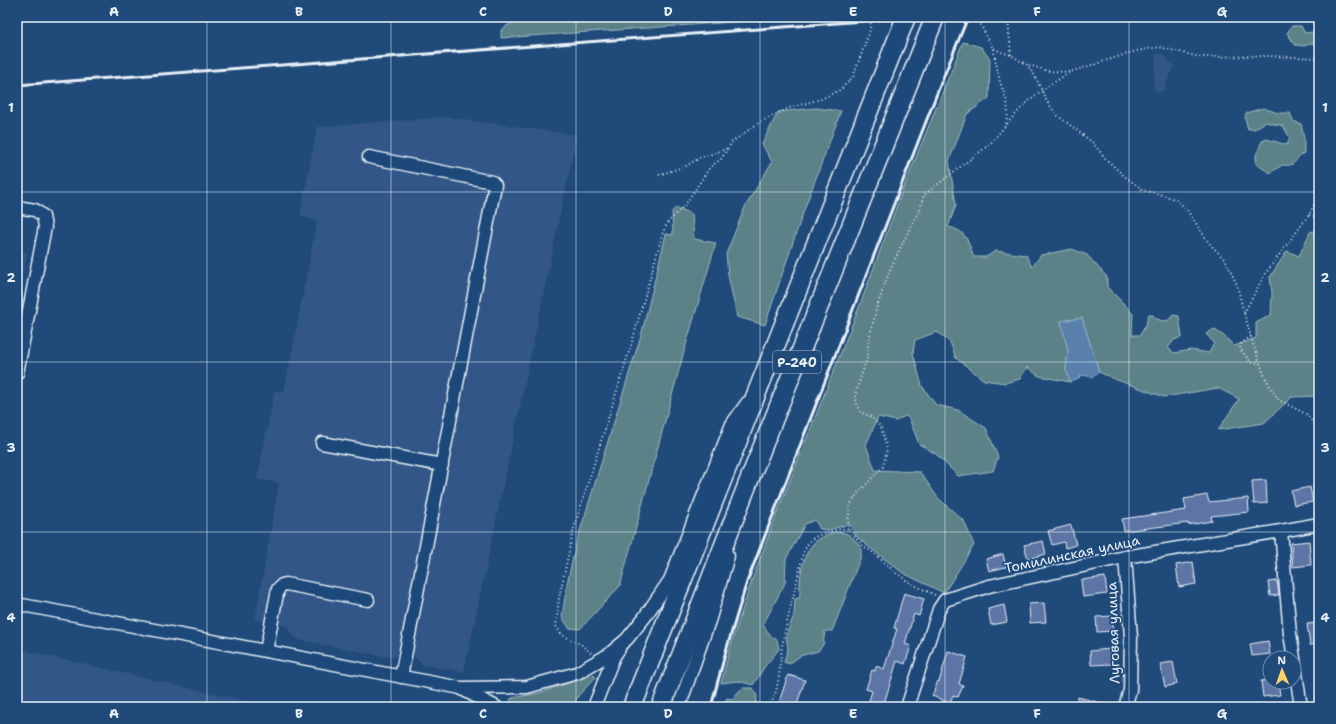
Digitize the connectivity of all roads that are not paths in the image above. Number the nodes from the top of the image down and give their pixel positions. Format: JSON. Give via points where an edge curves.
{"nodes":[{"id":1,"x":906,"y":17,"type":"edge"},
{"id":2,"x":935,"y":17,"type":"edge"},
{"id":3,"x":369,"y":157,"type":"dead end"},
{"id":4,"x":17,"y":207,"type":"edge"},
{"id":5,"x":17,"y":373,"type":"edge"},
{"id":6,"x":760,"y":384,"type":"junction"},
{"id":7,"x":322,"y":443,"type":"dead end"},
{"id":8,"x":442,"y":465,"type":"junction"},
{"id":9,"x":748,"y":483,"type":"junction"},
{"id":10,"x":1319,"y":524,"type":"edge"},
{"id":11,"x":1281,"y":531,"type":"junction"},
{"id":12,"x":1125,"y":557,"type":"junction"},
{"id":13,"x":368,"y":600,"type":"dead end"},
{"id":14,"x":17,"y":604,"type":"edge"},
{"id":15,"x":627,"y":639,"type":"junction"},
{"id":16,"x":1293,"y":650,"type":"edge"},
{"id":17,"x":266,"y":651,"type":"junction"},
{"id":18,"x":401,"y":677,"type":"junction"},
{"id":19,"x":461,"y":688,"type":"junction"},
{"id":20,"x":1299,"y":690,"type":"edge"},
{"id":21,"x":496,"y":707,"type":"edge"},
{"id":22,"x":594,"y":707,"type":"edge"},
{"id":23,"x":632,"y":707,"type":"edge"},
{"id":24,"x":660,"y":707,"type":"edge"},
{"id":25,"x":679,"y":707,"type":"edge"},
{"id":26,"x":907,"y":707,"type":"edge"},
{"id":27,"x":1125,"y":707,"type":"edge"},
{"id":28,"x":1301,"y":707,"type":"edge"}],
"edges":[{"from":1,"to":6,"type":"highway","number":"Р-240"},
{"from":2,"to":9,"type":"highway","number":"Р-240"},
{"from":3,"to":8,"type":"street","via":[[492,182],[495,185]]},
{"from":4,"to":5,"type":"street","via":[[35,210],[43,216],[45,227]]},
{"from":6,"to":15,"type":"street","via":[[732,424],[670,580]]},
{"from":6,"to":23,"type":"highway","number":"Р-240"},
{"from":7,"to":8,"type":"street"},
{"from":8,"to":18,"type":"street"},
{"from":9,"to":24,"type":"highway","number":"Р-240"},
{"from":9,"to":25,"type":"street","via":[[710,618]]},
{"from":10,"to":11,"type":"street","name":"Томилинская улица"},
{"from":11,"to":12,"type":"street","name":"Томилинская улица"},
{"from":11,"to":16,"type":"street"},
{"from":12,"to":26,"type":"street","name":"Томилинская улица","via":[[989,586],[946,600],[939,609]]},
{"from":12,"to":27,"type":"street","name":"Луговая улица","via":[[1131,637],[1130,690]]},
{"from":13,"to":17,"type":"street","via":[[282,585],[278,589]]},
{"from":14,"to":17,"type":"street"},
{"from":15,"to":19,"type":"street","via":[[608,655],[577,673],[527,687]]},
{"from":15,"to":22,"type":"street","via":[[614,656]]},
{"from":17,"to":18,"type":"street"},
{"from":18,"to":19,"type":"street"},
{"from":19,"to":21,"type":"street"},
{"from":20,"to":28,"type":"street"}]}
